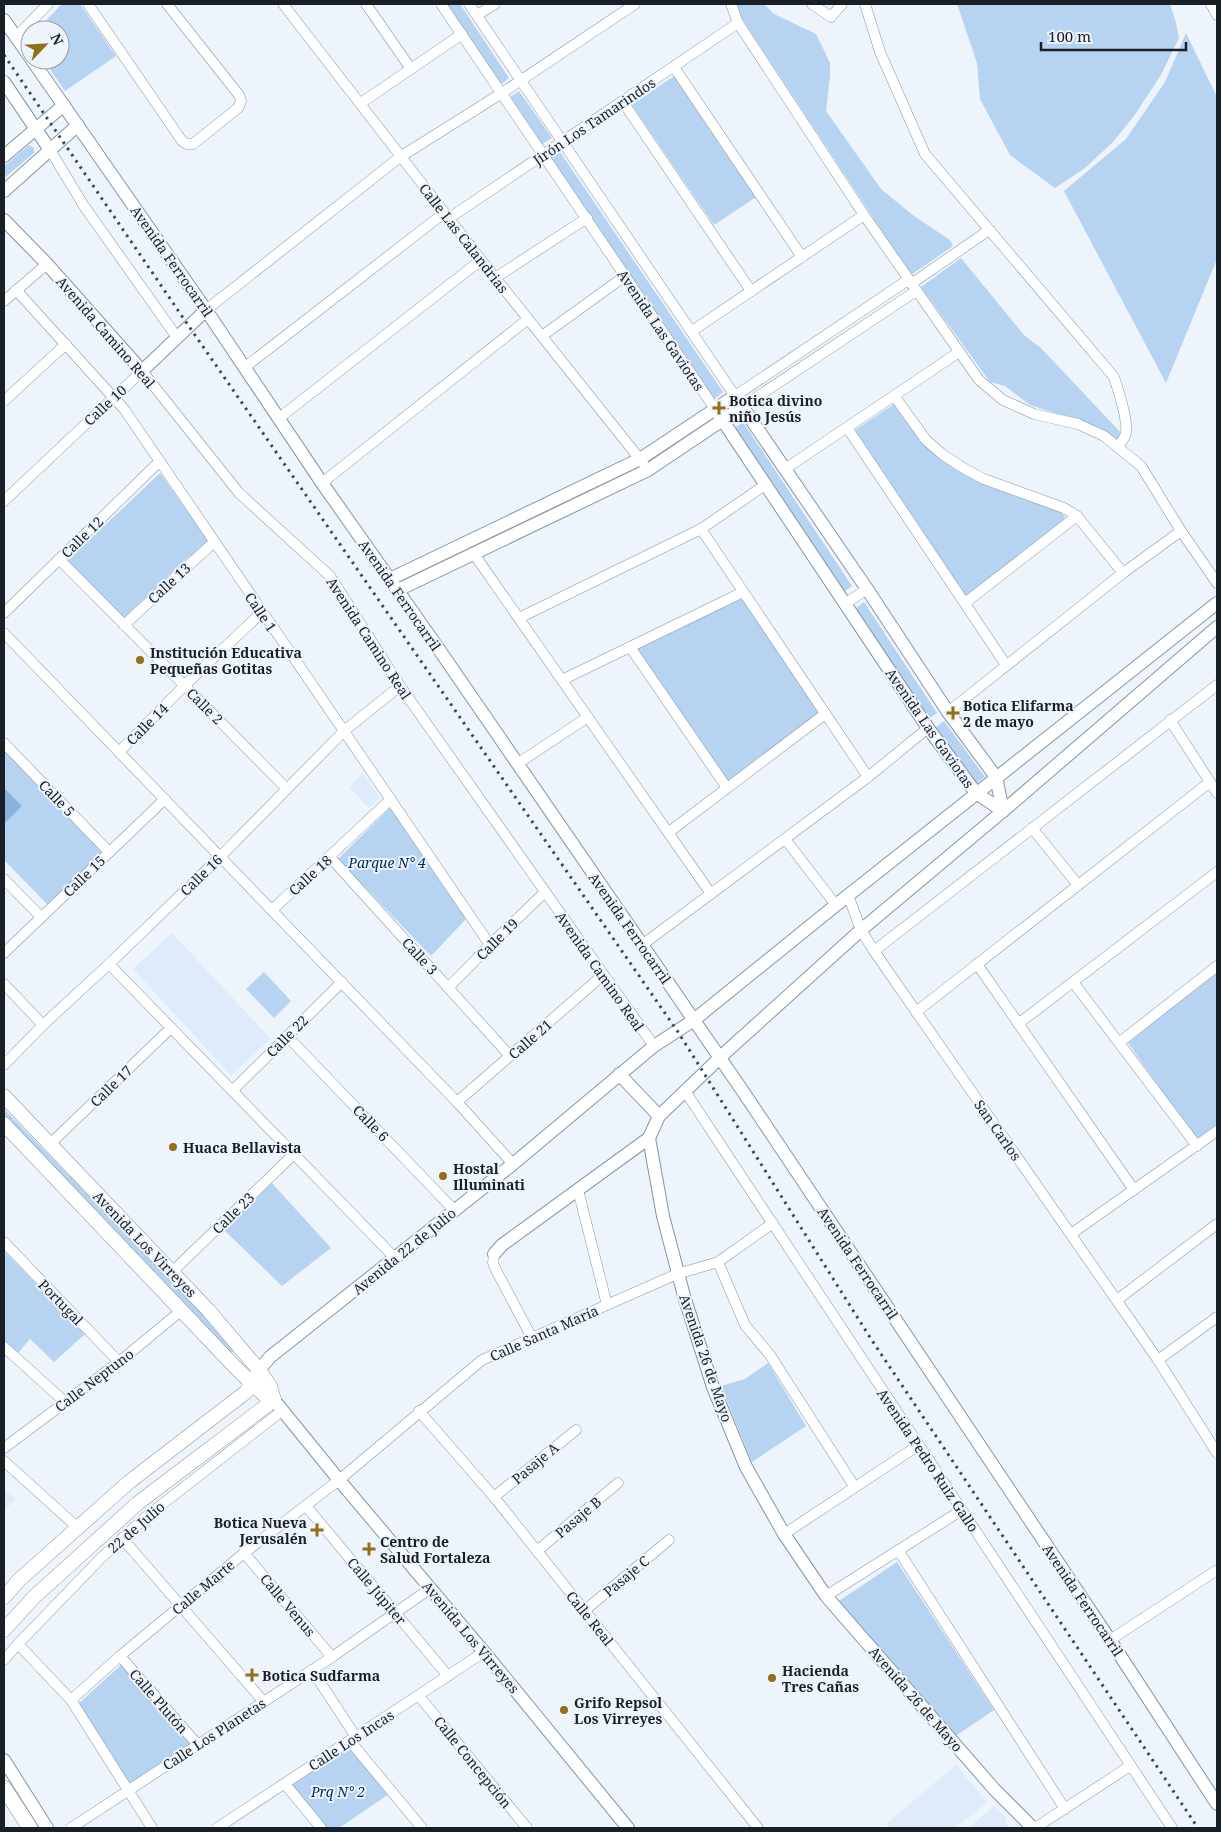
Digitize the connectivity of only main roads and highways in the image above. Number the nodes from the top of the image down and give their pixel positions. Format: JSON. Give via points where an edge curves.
{"nodes":[{"id":1,"x":4,"y":1096,"type":"edge"},
{"id":2,"x":4,"y":1124,"type":"edge"},
{"id":3,"x":259,"y":1370,"type":"junction"},
{"id":4,"x":252,"y":1384,"type":"junction"},
{"id":5,"x":279,"y":1405,"type":"junction"},
{"id":6,"x":4,"y":1596,"type":"edge"},
{"id":7,"x":4,"y":1630,"type":"edge"},
{"id":8,"x":4,"y":1788,"type":"edge"},
{"id":9,"x":30,"y":1828,"type":"edge"}],
"edges":[{"from":1,"to":3,"type":"main road","name":"Avenida Los Virreyes","via":[[209,1311]]},
{"from":2,"to":4,"type":"main road","name":"Avenida Los Virreyes"},
{"from":3,"to":4,"type":"main road","name":"Avenida 22 de Julio"},
{"from":3,"to":5,"type":"main road","name":"Avenida Los Virreyes"},
{"from":4,"to":5,"type":"main road","name":"Avenida Los Virreyes"},
{"from":4,"to":6,"type":"main road","name":"Avenida 22 de Julio","via":[[130,1482]]},
{"from":5,"to":7,"type":"main road","via":[[138,1503],[34,1597]]},
{"from":8,"to":9,"type":"main road"}]}
